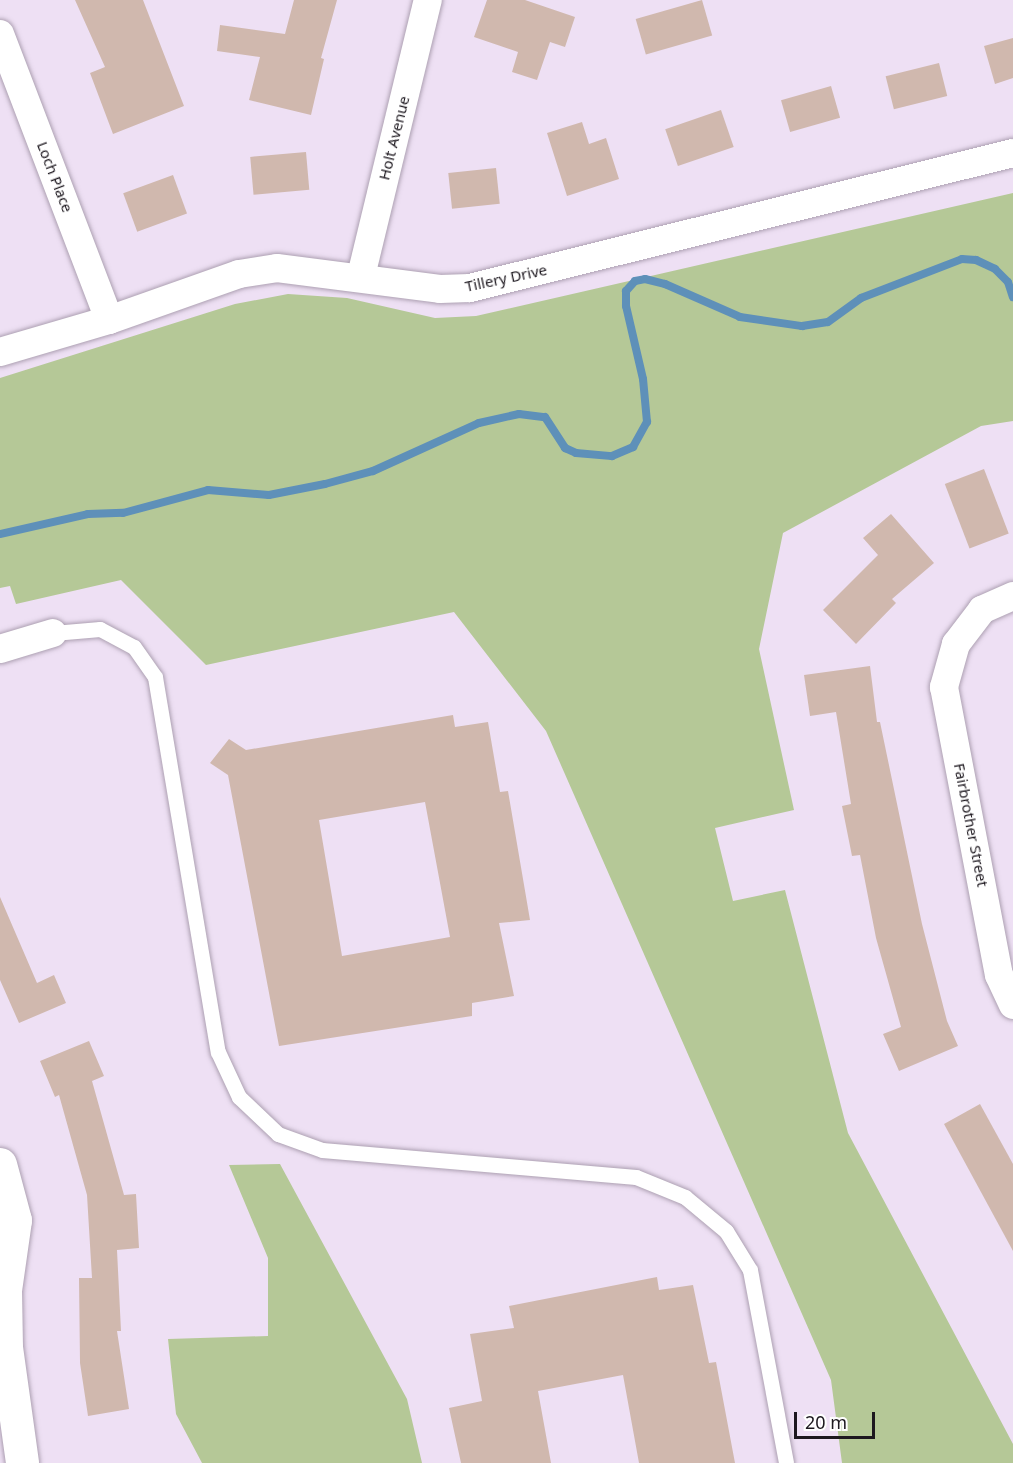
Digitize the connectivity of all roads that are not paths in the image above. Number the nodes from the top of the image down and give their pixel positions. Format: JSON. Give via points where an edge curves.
{"nodes":[{"id":1,"x":428,"y":0,"type":"edge"},
{"id":2,"x":0,"y":34,"type":"edge"},
{"id":3,"x":1013,"y":153,"type":"edge"},
{"id":4,"x":361,"y":276,"type":"junction"},
{"id":5,"x":109,"y":320,"type":"junction"},
{"id":6,"x":0,"y":352,"type":"edge"},
{"id":7,"x":1013,"y":596,"type":"edge"},
{"id":8,"x":53,"y":633,"type":"joint"},
{"id":9,"x":0,"y":649,"type":"edge"},
{"id":10,"x":1013,"y":1005,"type":"edge"},
{"id":11,"x":0,"y":1164,"type":"edge"},
{"id":12,"x":16,"y":1461,"type":"edge"},
{"id":13,"x":786,"y":1463,"type":"edge"}],
"edges":[{"from":1,"to":4,"type":"street","name":"Holt Avenue"},
{"from":2,"to":5,"type":"street","name":"Loch Place"},
{"from":3,"to":4,"type":"street","name":"Tillery Drive","via":[[470,288],[440,289]]},
{"from":4,"to":5,"type":"street","name":"Tillery Drive","via":[[277,268],[239,274]]},
{"from":5,"to":6,"type":"street","name":"Tillery Drive"},
{"from":7,"to":10,"type":"street","name":"Fairbrother Street","via":[[981,610],[956,644],[944,687],[999,975]]},
{"from":8,"to":9,"type":"street"},
{"from":8,"to":13,"type":"lane","via":[[100,629],[134,646],[155,677],[218,1053],[239,1097],[278,1134],[322,1150],[636,1177],[685,1197],[726,1231],[750,1270]]},
{"from":11,"to":12,"type":"street","via":[[15,1220],[6,1312]]}]}
